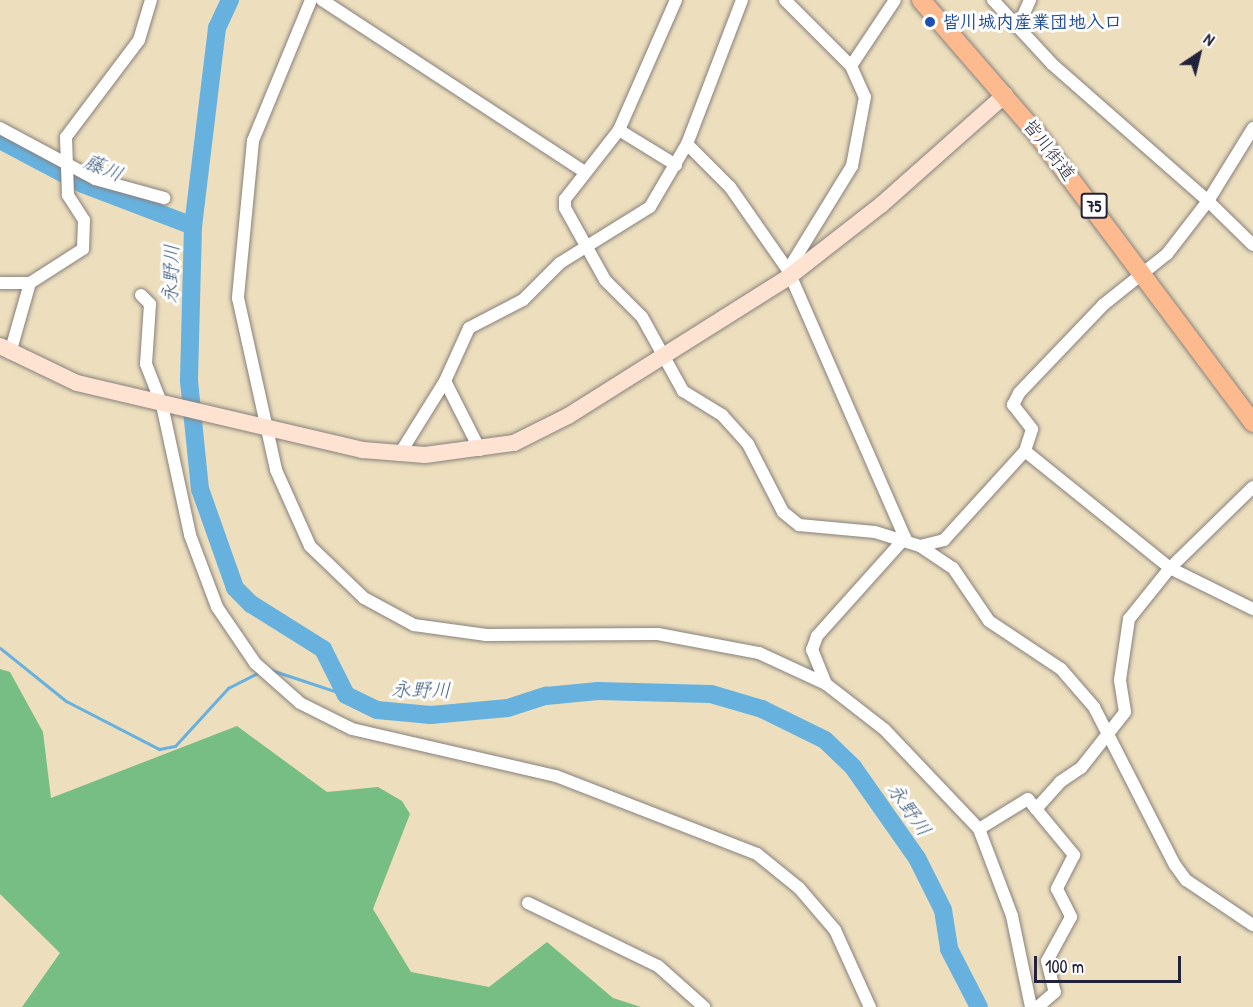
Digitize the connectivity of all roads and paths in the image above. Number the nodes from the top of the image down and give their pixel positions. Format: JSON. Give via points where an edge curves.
{"nodes":[{"id":1,"x":151,"y":0,"type":"edge"},
{"id":2,"x":311,"y":0,"type":"edge"},
{"id":3,"x":322,"y":0,"type":"edge"},
{"id":4,"x":676,"y":0,"type":"edge"},
{"id":5,"x":742,"y":0,"type":"edge"},
{"id":6,"x":784,"y":0,"type":"edge"},
{"id":7,"x":895,"y":0,"type":"edge"},
{"id":8,"x":921,"y":0,"type":"edge"},
{"id":9,"x":993,"y":0,"type":"edge"},
{"id":10,"x":1030,"y":0,"type":"edge"},
{"id":11,"x":1018,"y":27,"type":"junction"},
{"id":12,"x":851,"y":66,"type":"junction"},
{"id":13,"x":1005,"y":95,"type":"junction"},
{"id":14,"x":0,"y":128,"type":"edge"},
{"id":15,"x":1253,"y":128,"type":"edge"},
{"id":16,"x":619,"y":130,"type":"junction"},
{"id":17,"x":687,"y":144,"type":"junction"},
{"id":18,"x":64,"y":163,"type":"junction"},
{"id":19,"x":676,"y":165,"type":"junction"},
{"id":20,"x":585,"y":172,"type":"junction"},
{"id":21,"x":164,"y":198,"type":"dead end"},
{"id":22,"x":1208,"y":201,"type":"junction"},
{"id":23,"x":1253,"y":245,"type":"edge"},
{"id":24,"x":586,"y":247,"type":"junction"},
{"id":25,"x":789,"y":273,"type":"junction"},
{"id":26,"x":1144,"y":274,"type":"junction"},
{"id":27,"x":0,"y":283,"type":"edge"},
{"id":28,"x":30,"y":283,"type":"junction"},
{"id":29,"x":141,"y":295,"type":"dead end"},
{"id":30,"x":5,"y":350,"type":"edge"},
{"id":31,"x":663,"y":355,"type":"junction"},
{"id":32,"x":445,"y":381,"type":"junction"},
{"id":33,"x":166,"y":406,"type":"junction"},
{"id":34,"x":1253,"y":423,"type":"edge"},
{"id":35,"x":262,"y":428,"type":"junction"},
{"id":36,"x":480,"y":450,"type":"junction"},
{"id":37,"x":1024,"y":451,"type":"junction"},
{"id":38,"x":399,"y":455,"type":"junction"},
{"id":39,"x":1253,"y":487,"type":"edge"},
{"id":40,"x":904,"y":538,"type":"junction"},
{"id":41,"x":920,"y":546,"type":"junction"},
{"id":42,"x":1170,"y":568,"type":"junction"},
{"id":43,"x":1253,"y":609,"type":"edge"},
{"id":44,"x":826,"y":684,"type":"junction"},
{"id":45,"x":1105,"y":735,"type":"junction"},
{"id":46,"x":1036,"y":809,"type":"junction"},
{"id":47,"x":979,"y":829,"type":"junction"},
{"id":48,"x":528,"y":903,"type":"dead end"},
{"id":49,"x":1253,"y":925,"type":"edge"},
{"id":50,"x":704,"y":1007,"type":"edge"},
{"id":51,"x":870,"y":1007,"type":"edge"},
{"id":52,"x":1031,"y":1007,"type":"edge"},
{"id":53,"x":1038,"y":1007,"type":"edge"}],
"edges":[{"from":1,"to":18,"type":"street","via":[[139,40],[66,137]]},
{"from":2,"to":35,"type":"street","via":[[253,141],[240,235],[239,319]]},
{"from":3,"to":20,"type":"street"},
{"from":4,"to":16,"type":"street"},
{"from":5,"to":17,"type":"street"},
{"from":6,"to":12,"type":"street"},
{"from":7,"to":12,"type":"street"},
{"from":8,"to":13,"type":"main road","name":"皆川街道","number":"75"},
{"from":9,"to":11,"type":"street"},
{"from":10,"to":11,"type":"street"},
{"from":11,"to":22,"type":"street","via":[[1052,64]]},
{"from":12,"to":25,"type":"street","via":[[865,96],[852,166]]},
{"from":13,"to":25,"type":"street","via":[[881,206]]},
{"from":13,"to":26,"type":"main road","name":"皆川街道","number":"75"},
{"from":14,"to":18,"type":"street"},
{"from":15,"to":22,"type":"street"},
{"from":16,"to":19,"type":"street"},
{"from":16,"to":20,"type":"street"},
{"from":17,"to":19,"type":"street"},
{"from":17,"to":25,"type":"street","via":[[730,187]]},
{"from":18,"to":21,"type":"street","via":[[121,190]]},
{"from":18,"to":28,"type":"street","via":[[68,195],[84,220],[83,249]]},
{"from":19,"to":24,"type":"street","via":[[650,207]]},
{"from":20,"to":24,"type":"street","via":[[565,208]]},
{"from":22,"to":23,"type":"street"},
{"from":22,"to":26,"type":"street","via":[[1167,255]]},
{"from":24,"to":31,"type":"street","via":[[605,280],[642,317]]},
{"from":24,"to":32,"type":"street","via":[[560,263],[524,300],[469,328]]},
{"from":25,"to":31,"type":"street"},
{"from":25,"to":40,"type":"street"},
{"from":26,"to":34,"type":"main road","name":"皆川街道","number":"75"},
{"from":26,"to":37,"type":"street","via":[[1103,305],[1019,393],[1013,405],[1032,429]]},
{"from":27,"to":28,"type":"street"},
{"from":28,"to":30,"type":"street"},
{"from":29,"to":33,"type":"street","via":[[150,304],[146,364]]},
{"from":30,"to":33,"type":"street","via":[[76,383]]},
{"from":31,"to":36,"type":"street","via":[[550,425],[514,443]]},
{"from":31,"to":40,"type":"street","via":[[682,391],[722,415],[748,444],[770,493],[799,525]]},
{"from":32,"to":36,"type":"street"},
{"from":32,"to":38,"type":"street"},
{"from":33,"to":35,"type":"street"},
{"from":33,"to":51,"type":"street","via":[[176,481],[204,576],[236,638],[277,683],[318,714],[352,729],[556,776],[757,854],[799,888],[835,930]]},
{"from":35,"to":38,"type":"street"},
{"from":35,"to":44,"type":"street","via":[[286,500],[310,546],[342,581],[414,625],[486,634],[658,634],[759,653]]},
{"from":36,"to":38,"type":"street"},
{"from":37,"to":41,"type":"street","via":[[944,540]]},
{"from":37,"to":42,"type":"street"},
{"from":39,"to":42,"type":"street"},
{"from":40,"to":41,"type":"street"},
{"from":40,"to":44,"type":"street","via":[[817,636],[812,650]]},
{"from":41,"to":45,"type":"street","via":[[953,568],[989,621],[1061,669],[1094,707]]},
{"from":42,"to":43,"type":"street"},
{"from":42,"to":45,"type":"street","via":[[1129,619],[1120,680],[1125,712]]},
{"from":44,"to":47,"type":"street","via":[[885,730]]},
{"from":45,"to":46,"type":"street","via":[[1081,768],[1060,782]]},
{"from":45,"to":49,"type":"street","via":[[1186,880]]},
{"from":46,"to":47,"type":"street","via":[[1028,799]]},
{"from":46,"to":53,"type":"street","via":[[1074,855],[1057,889],[1071,917],[1047,961],[1055,992]]},
{"from":47,"to":52,"type":"street","via":[[1012,916]]},
{"from":48,"to":50,"type":"street","via":[[658,966]]}]}
